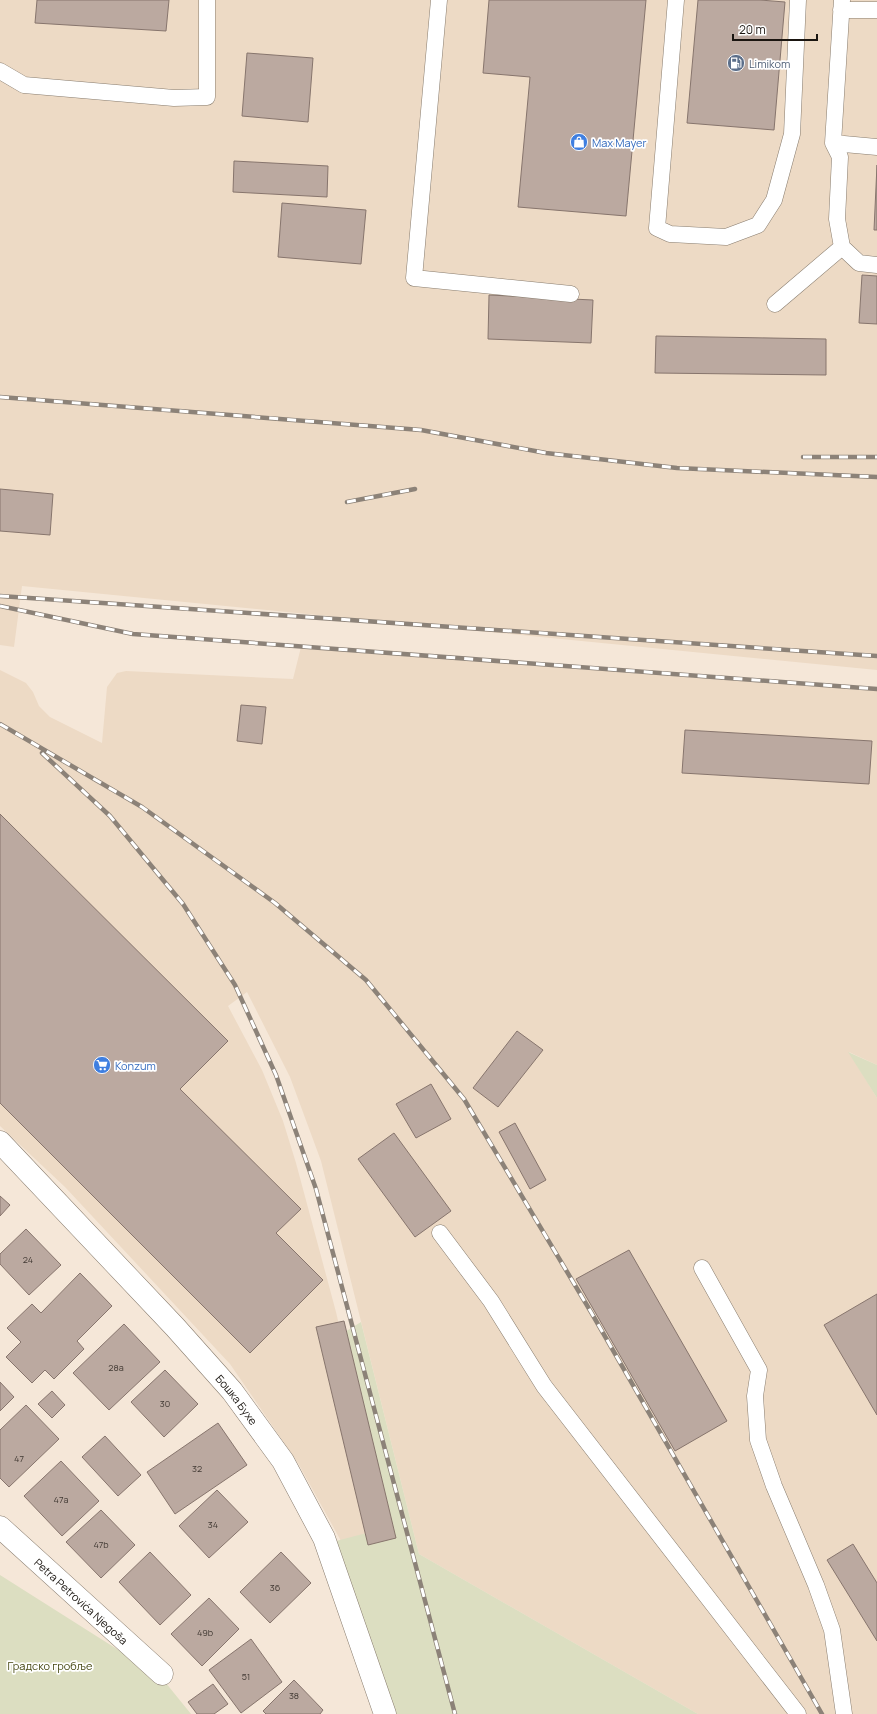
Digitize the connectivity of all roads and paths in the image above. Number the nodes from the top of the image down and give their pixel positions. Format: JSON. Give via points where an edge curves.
{"nodes":[{"id":1,"x":208,"y":0,"type":"edge"},
{"id":2,"x":439,"y":0,"type":"edge"},
{"id":3,"x":676,"y":0,"type":"edge"},
{"id":4,"x":798,"y":0,"type":"edge"},
{"id":5,"x":842,"y":5,"type":"edge"},
{"id":6,"x":877,"y":10,"type":"edge"},
{"id":7,"x":0,"y":71,"type":"edge"},
{"id":8,"x":833,"y":143,"type":"junction"},
{"id":9,"x":877,"y":147,"type":"edge"},
{"id":10,"x":842,"y":247,"type":"junction"},
{"id":11,"x":877,"y":265,"type":"edge"},
{"id":12,"x":571,"y":294,"type":"dead end"},
{"id":13,"x":774,"y":304,"type":"dead end"},
{"id":14,"x":0,"y":1142,"type":"edge"},
{"id":15,"x":440,"y":1233,"type":"dead end"},
{"id":16,"x":702,"y":1268,"type":"dead end"},
{"id":17,"x":0,"y":1527,"type":"edge"},
{"id":18,"x":162,"y":1674,"type":"dead end"},
{"id":19,"x":385,"y":1714,"type":"edge"},
{"id":20,"x":798,"y":1714,"type":"edge"},
{"id":21,"x":844,"y":1714,"type":"edge"}],
"edges":[{"from":1,"to":7,"type":"lane","via":[[207,97],[174,98],[24,86]]},
{"from":2,"to":12,"type":"lane","via":[[414,278]]},
{"from":3,"to":4,"type":"lane","via":[[657,228],[670,234],[726,237],[758,225],[774,200],[792,134]]},
{"from":5,"to":6,"type":"lane"},
{"from":5,"to":8,"type":"lane"},
{"from":8,"to":9,"type":"lane"},
{"from":8,"to":10,"type":"lane","via":[[840,157],[837,219]]},
{"from":10,"to":11,"type":"lane","via":[[859,263]]},
{"from":10,"to":13,"type":"lane"},
{"from":14,"to":19,"type":"street","name":"Бошка Бухе","via":[[232,1391],[283,1461],[324,1538]]},
{"from":15,"to":20,"type":"lane","via":[[491,1301],[544,1386]]},
{"from":16,"to":21,"type":"lane","via":[[759,1370],[755,1396],[758,1440],[832,1630]]},
{"from":17,"to":18,"type":"street","name":"Petra Petrovića Njegoša"}]}
